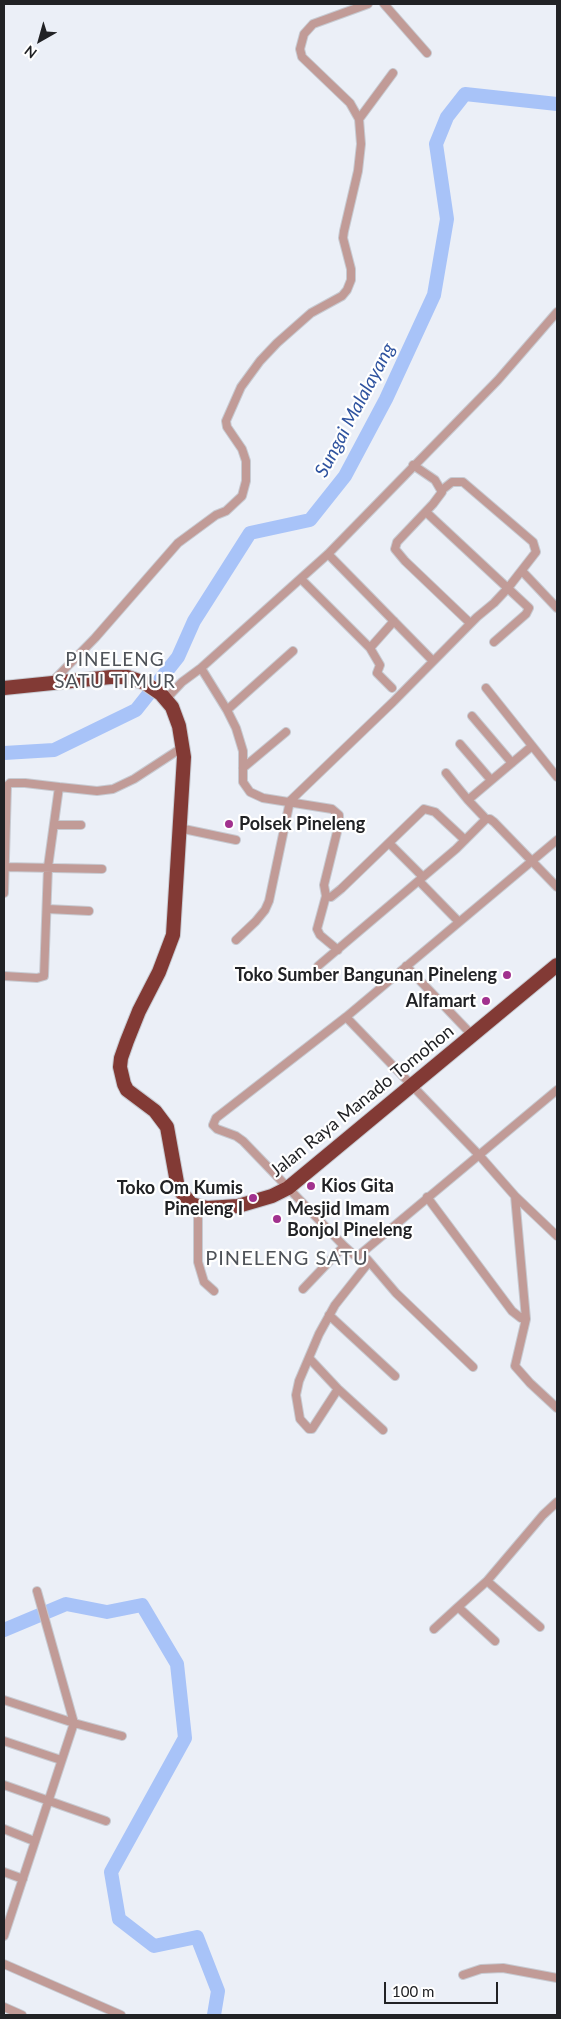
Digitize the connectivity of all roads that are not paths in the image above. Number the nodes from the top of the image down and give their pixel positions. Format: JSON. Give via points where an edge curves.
{"nodes":[{"id":1,"x":368,"y":4,"type":"edge"},
{"id":2,"x":384,"y":4,"type":"edge"},
{"id":3,"x":427,"y":52,"type":"dead end"},
{"id":4,"x":393,"y":73,"type":"dead end"},
{"id":5,"x":359,"y":119,"type":"junction"},
{"id":6,"x":557,"y":312,"type":"edge"},
{"id":7,"x":413,"y":465,"type":"junction"},
{"id":8,"x":442,"y":490,"type":"junction"},
{"id":9,"x":426,"y":512,"type":"junction"},
{"id":10,"x":328,"y":554,"type":"junction"},
{"id":11,"x":522,"y":571,"type":"junction"},
{"id":12,"x":301,"y":579,"type":"junction"},
{"id":13,"x":508,"y":588,"type":"junction"},
{"id":14,"x":557,"y":608,"type":"edge"},
{"id":15,"x":394,"y":622,"type":"junction"},
{"id":16,"x":470,"y":623,"type":"junction"},
{"id":17,"x":494,"y":642,"type":"dead end"},
{"id":18,"x":370,"y":648,"type":"junction"},
{"id":19,"x":293,"y":651,"type":"dead end"},
{"id":20,"x":432,"y":661,"type":"junction"},
{"id":21,"x":200,"y":668,"type":"junction"},
{"id":22,"x":51,"y":683,"type":"junction"},
{"id":23,"x":4,"y":688,"type":"edge"},
{"id":24,"x":392,"y":688,"type":"dead end"},
{"id":25,"x":486,"y":688,"type":"dead end"},
{"id":26,"x":163,"y":696,"type":"junction"},
{"id":27,"x":227,"y":710,"type":"junction"},
{"id":28,"x":472,"y":716,"type":"dead end"},
{"id":29,"x":286,"y":732,"type":"dead end"},
{"id":30,"x":460,"y":744,"type":"dead end"},
{"id":31,"x":532,"y":746,"type":"junction"},
{"id":32,"x":183,"y":747,"type":"junction"},
{"id":33,"x":512,"y":763,"type":"junction"},
{"id":34,"x":243,"y":768,"type":"junction"},
{"id":35,"x":446,"y":773,"type":"dead end"},
{"id":36,"x":557,"y":777,"type":"edge"},
{"id":37,"x":490,"y":780,"type":"junction"},
{"id":38,"x":59,"y":787,"type":"junction"},
{"id":39,"x":468,"y":800,"type":"junction"},
{"id":40,"x":290,"y":801,"type":"junction"},
{"id":41,"x":486,"y":819,"type":"junction"},
{"id":42,"x":55,"y":824,"type":"junction"},
{"id":43,"x":81,"y":826,"type":"dead end"},
{"id":44,"x":179,"y":828,"type":"junction"},
{"id":45,"x":236,"y":840,"type":"dead end"},
{"id":46,"x":466,"y":840,"type":"junction"},
{"id":47,"x":557,"y":840,"type":"edge"},
{"id":48,"x":389,"y":842,"type":"junction"},
{"id":49,"x":533,"y":861,"type":"junction"},
{"id":50,"x":5,"y":866,"type":"junction"},
{"id":51,"x":48,"y":867,"type":"junction"},
{"id":52,"x":102,"y":869,"type":"dead end"},
{"id":53,"x":421,"y":879,"type":"junction"},
{"id":54,"x":557,"y":886,"type":"edge"},
{"id":55,"x":4,"y":893,"type":"edge"},
{"id":56,"x":326,"y":896,"type":"junction"},
{"id":57,"x":47,"y":909,"type":"junction"},
{"id":58,"x":89,"y":911,"type":"dead end"},
{"id":59,"x":459,"y":922,"type":"junction"},
{"id":60,"x":236,"y":940,"type":"dead end"},
{"id":61,"x":338,"y":950,"type":"junction"},
{"id":62,"x":557,"y":965,"type":"edge"},
{"id":63,"x":318,"y":966,"type":"dead end"},
{"id":64,"x":406,"y":966,"type":"junction"},
{"id":65,"x":4,"y":976,"type":"edge"},
{"id":66,"x":346,"y":1017,"type":"junction"},
{"id":67,"x":472,"y":1035,"type":"junction"},
{"id":68,"x":412,"y":1085,"type":"junction"},
{"id":69,"x":557,"y":1090,"type":"edge"},
{"id":70,"x":479,"y":1155,"type":"junction"},
{"id":71,"x":288,"y":1188,"type":"junction"},
{"id":72,"x":515,"y":1196,"type":"junction"},
{"id":73,"x":427,"y":1197,"type":"junction"},
{"id":74,"x":198,"y":1207,"type":"junction"},
{"id":75,"x":557,"y":1236,"type":"edge"},
{"id":76,"x":344,"y":1246,"type":"junction"},
{"id":77,"x":362,"y":1253,"type":"junction"},
{"id":78,"x":370,"y":1262,"type":"junction"},
{"id":79,"x":303,"y":1289,"type":"dead end"},
{"id":80,"x":214,"y":1291,"type":"dead end"},
{"id":81,"x":329,"y":1316,"type":"junction"},
{"id":82,"x":526,"y":1319,"type":"junction"},
{"id":83,"x":309,"y":1358,"type":"junction"},
{"id":84,"x":473,"y":1367,"type":"dead end"},
{"id":85,"x":395,"y":1376,"type":"dead end"},
{"id":86,"x":338,"y":1389,"type":"junction"},
{"id":87,"x":557,"y":1408,"type":"edge"},
{"id":88,"x":383,"y":1430,"type":"dead end"},
{"id":89,"x":557,"y":1502,"type":"edge"},
{"id":90,"x":487,"y":1581,"type":"junction"},
{"id":91,"x":37,"y":1591,"type":"dead end"},
{"id":92,"x":458,"y":1607,"type":"junction"},
{"id":93,"x":540,"y":1627,"type":"dead end"},
{"id":94,"x":434,"y":1629,"type":"dead end"},
{"id":95,"x":495,"y":1641,"type":"dead end"},
{"id":96,"x":4,"y":1700,"type":"edge"},
{"id":97,"x":74,"y":1723,"type":"junction"},
{"id":98,"x":122,"y":1736,"type":"dead end"},
{"id":99,"x":4,"y":1741,"type":"edge"},
{"id":100,"x":61,"y":1760,"type":"junction"},
{"id":101,"x":4,"y":1785,"type":"edge"},
{"id":102,"x":48,"y":1801,"type":"junction"},
{"id":103,"x":106,"y":1821,"type":"dead end"},
{"id":104,"x":4,"y":1830,"type":"edge"},
{"id":105,"x":34,"y":1841,"type":"junction"},
{"id":106,"x":4,"y":1872,"type":"edge"},
{"id":107,"x":23,"y":1879,"type":"junction"},
{"id":108,"x":6,"y":1919,"type":"edge"},
{"id":109,"x":4,"y":1936,"type":"edge"},
{"id":110,"x":4,"y":1964,"type":"edge"},
{"id":111,"x":463,"y":1975,"type":"dead end"},
{"id":112,"x":557,"y":1978,"type":"edge"},
{"id":113,"x":4,"y":2007,"type":"edge"},
{"id":114,"x":22,"y":2015,"type":"edge"},
{"id":115,"x":121,"y":2015,"type":"edge"}],
"edges":[{"from":1,"to":5,"type":"street","via":[[313,24],[304,34],[300,49],[302,57],[350,103]]},
{"from":2,"to":3,"type":"street"},
{"from":4,"to":5,"type":"street"},
{"from":5,"to":22,"type":"street","via":[[358,171],[343,238],[351,269],[349,284],[342,296],[311,313],[277,343],[240,387],[226,421],[246,461],[242,496],[226,512],[216,515],[178,544]]},
{"from":6,"to":7,"type":"street","via":[[498,380]]},
{"from":7,"to":8,"type":"street","via":[[431,477]]},
{"from":7,"to":10,"type":"street"},
{"from":8,"to":9,"type":"street"},
{"from":8,"to":11,"type":"street","via":[[452,482],[463,482],[533,542],[536,552]]},
{"from":9,"to":13,"type":"street"},
{"from":9,"to":16,"type":"street","via":[[397,542],[395,549]]},
{"from":10,"to":12,"type":"street"},
{"from":10,"to":15,"type":"street"},
{"from":11,"to":13,"type":"street"},
{"from":11,"to":14,"type":"street"},
{"from":12,"to":18,"type":"street"},
{"from":12,"to":21,"type":"street"},
{"from":13,"to":16,"type":"street"},
{"from":13,"to":17,"type":"street","via":[[528,611]]},
{"from":15,"to":18,"type":"street"},
{"from":15,"to":20,"type":"street"},
{"from":16,"to":20,"type":"street"},
{"from":18,"to":24,"type":"street","via":[[380,665],[377,674]]},
{"from":19,"to":27,"type":"street"},
{"from":20,"to":40,"type":"street"},
{"from":21,"to":26,"type":"street"},
{"from":21,"to":27,"type":"street"},
{"from":22,"to":23,"type":"highway"},
{"from":22,"to":26,"type":"highway","via":[[128,677],[145,683]]},
{"from":25,"to":31,"type":"street"},
{"from":26,"to":32,"type":"highway","via":[[179,726]]},
{"from":27,"to":34,"type":"street","via":[[240,740]]},
{"from":28,"to":33,"type":"street"},
{"from":29,"to":34,"type":"street"},
{"from":30,"to":37,"type":"street"},
{"from":31,"to":33,"type":"street"},
{"from":31,"to":36,"type":"street"},
{"from":32,"to":38,"type":"street","via":[[113,789],[97,791]]},
{"from":32,"to":44,"type":"highway"},
{"from":33,"to":37,"type":"street"},
{"from":34,"to":40,"type":"street","via":[[243,782],[250,792],[263,798]]},
{"from":35,"to":39,"type":"street"},
{"from":37,"to":39,"type":"street"},
{"from":38,"to":42,"type":"street"},
{"from":38,"to":50,"type":"street","via":[[25,783],[7,786]]},
{"from":39,"to":41,"type":"street"},
{"from":40,"to":56,"type":"street","via":[[332,809],[339,815],[324,885]]},
{"from":40,"to":60,"type":"street","via":[[269,901],[256,921]]},
{"from":41,"to":46,"type":"street"},
{"from":41,"to":49,"type":"street","via":[[494,822]]},
{"from":42,"to":43,"type":"street"},
{"from":42,"to":51,"type":"street"},
{"from":44,"to":45,"type":"street"},
{"from":44,"to":74,"type":"highway","via":[[172,940],[127,1041],[120,1071],[127,1090],[155,1111],[167,1127],[178,1188],[186,1200]]},
{"from":46,"to":48,"type":"street","via":[[435,812],[424,809]]},
{"from":46,"to":53,"type":"street"},
{"from":47,"to":49,"type":"street"},
{"from":48,"to":53,"type":"street"},
{"from":48,"to":56,"type":"street","via":[[334,895]]},
{"from":49,"to":54,"type":"street"},
{"from":49,"to":59,"type":"street"},
{"from":50,"to":51,"type":"street"},
{"from":50,"to":55,"type":"street"},
{"from":51,"to":52,"type":"street"},
{"from":51,"to":57,"type":"street"},
{"from":53,"to":59,"type":"street"},
{"from":53,"to":61,"type":"street"},
{"from":56,"to":61,"type":"street","via":[[317,929]]},
{"from":57,"to":58,"type":"street"},
{"from":57,"to":65,"type":"street","via":[[44,976]]},
{"from":59,"to":64,"type":"street"},
{"from":61,"to":63,"type":"street"},
{"from":62,"to":67,"type":"highway","name":"Jalan Raya Manado Tomohon"},
{"from":64,"to":66,"type":"street"},
{"from":64,"to":67,"type":"street"},
{"from":66,"to":68,"type":"street"},
{"from":66,"to":71,"type":"street","via":[[213,1122],[217,1130],[240,1138]]},
{"from":67,"to":68,"type":"highway","name":"Jalan Raya Manado Tomohon"},
{"from":68,"to":70,"type":"street"},
{"from":68,"to":71,"type":"highway","name":"Jalan Raya Manado Tomohon"},
{"from":69,"to":70,"type":"street"},
{"from":70,"to":72,"type":"street"},
{"from":70,"to":73,"type":"street"},
{"from":71,"to":74,"type":"highway","name":"Jalan Raya Manado Tomohon","via":[[245,1204]]},
{"from":71,"to":76,"type":"street"},
{"from":72,"to":75,"type":"street"},
{"from":72,"to":82,"type":"street"},
{"from":73,"to":77,"type":"street"},
{"from":73,"to":82,"type":"street","via":[[512,1310]]},
{"from":74,"to":80,"type":"street","via":[[198,1262],[204,1282]]},
{"from":76,"to":77,"type":"street","via":[[354,1255]]},
{"from":76,"to":79,"type":"street"},
{"from":77,"to":78,"type":"street"},
{"from":78,"to":81,"type":"street"},
{"from":78,"to":84,"type":"street"},
{"from":81,"to":83,"type":"street"},
{"from":81,"to":85,"type":"street"},
{"from":82,"to":87,"type":"street","via":[[515,1366]]},
{"from":83,"to":86,"type":"street"},
{"from":83,"to":86,"type":"street","via":[[296,1395],[300,1418],[309,1429]]},
{"from":86,"to":88,"type":"street"},
{"from":89,"to":90,"type":"street"},
{"from":90,"to":92,"type":"street"},
{"from":90,"to":93,"type":"street"},
{"from":91,"to":97,"type":"street"},
{"from":92,"to":94,"type":"street"},
{"from":92,"to":95,"type":"street"},
{"from":96,"to":97,"type":"street"},
{"from":97,"to":98,"type":"street"},
{"from":97,"to":100,"type":"street"},
{"from":99,"to":100,"type":"street"},
{"from":100,"to":102,"type":"street"},
{"from":101,"to":102,"type":"street"},
{"from":102,"to":103,"type":"street"},
{"from":102,"to":105,"type":"street"},
{"from":104,"to":105,"type":"street"},
{"from":105,"to":107,"type":"street"},
{"from":106,"to":107,"type":"street"},
{"from":107,"to":108,"type":"street"},
{"from":108,"to":109,"type":"street"},
{"from":110,"to":115,"type":"street"},
{"from":111,"to":112,"type":"street","via":[[481,1969],[503,1968]]},
{"from":113,"to":114,"type":"street"}]}
